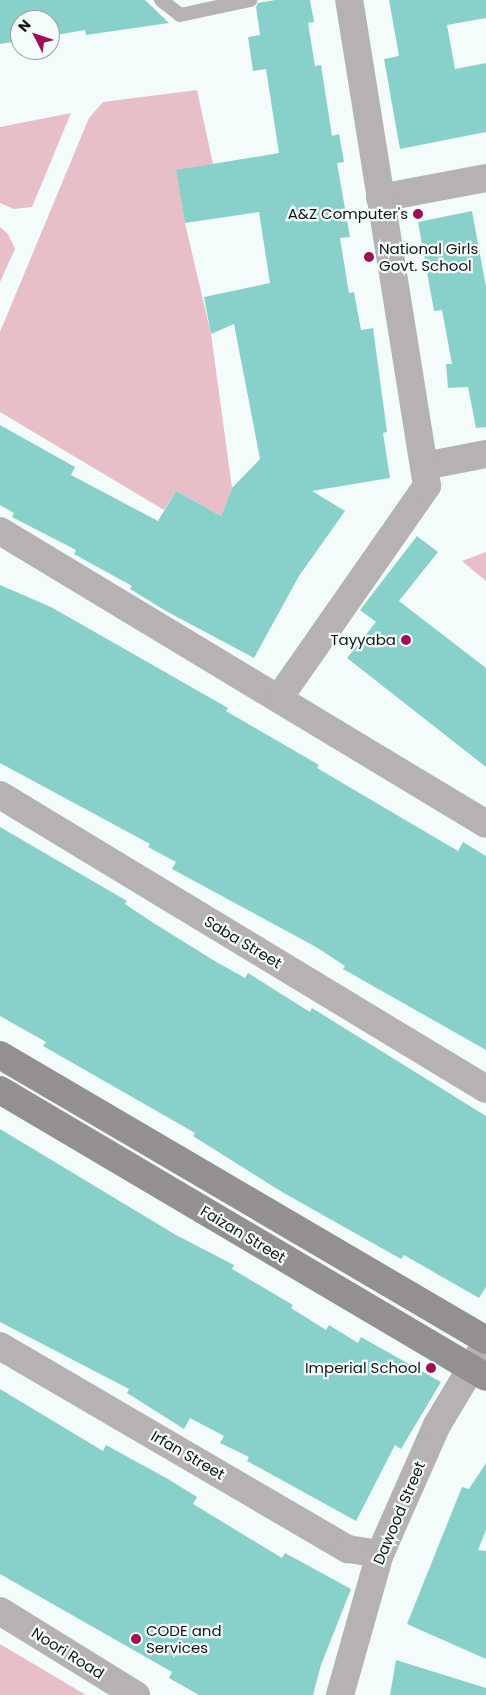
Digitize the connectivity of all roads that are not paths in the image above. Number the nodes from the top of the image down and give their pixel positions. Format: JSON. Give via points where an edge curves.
{"nodes":[{"id":1,"x":161,"y":0,"type":"edge"},
{"id":2,"x":250,"y":0,"type":"edge"},
{"id":3,"x":349,"y":0,"type":"edge"},
{"id":4,"x":486,"y":178,"type":"edge"},
{"id":5,"x":380,"y":198,"type":"junction"},
{"id":6,"x":486,"y":454,"type":"edge"},
{"id":7,"x":424,"y":466,"type":"junction"},
{"id":8,"x":0,"y":531,"type":"edge"},
{"id":9,"x":279,"y":698,"type":"junction"},
{"id":10,"x":0,"y":795,"type":"edge"},
{"id":11,"x":486,"y":824,"type":"edge"},
{"id":12,"x":0,"y":1055,"type":"edge"},
{"id":13,"x":486,"y":1089,"type":"edge"},
{"id":14,"x":0,"y":1090,"type":"edge"},
{"id":15,"x":486,"y":1342,"type":"edge"},
{"id":16,"x":0,"y":1346,"type":"edge"},
{"id":17,"x":479,"y":1373,"type":"edge"},
{"id":18,"x":380,"y":1554,"type":"junction"},
{"id":19,"x":0,"y":1611,"type":"edge"},
{"id":20,"x":136,"y":1695,"type":"edge"},
{"id":21,"x":340,"y":1695,"type":"edge"}],
"edges":[{"from":1,"to":2,"type":"lane","via":[[180,15]]},
{"from":3,"to":5,"type":"street"},
{"from":4,"to":5,"type":"street"},
{"from":5,"to":7,"type":"street"},
{"from":6,"to":7,"type":"street"},
{"from":7,"to":9,"type":"street","via":[[427,486]]},
{"from":8,"to":9,"type":"street"},
{"from":9,"to":11,"type":"street"},
{"from":10,"to":13,"type":"street","name":"Saba Street"},
{"from":12,"to":15,"type":"street","name":"Faizan Street"},
{"from":14,"to":17,"type":"street","name":"Faizan Street"},
{"from":15,"to":17,"type":"street","name":"Dawood Street"},
{"from":16,"to":18,"type":"street","name":"Irfan Street","via":[[348,1549]]},
{"from":17,"to":18,"type":"street","name":"Dawood Street","via":[[437,1425]]},
{"from":18,"to":21,"type":"street","name":"Dawood Street"},
{"from":19,"to":20,"type":"street","name":"Noori Road"}]}
